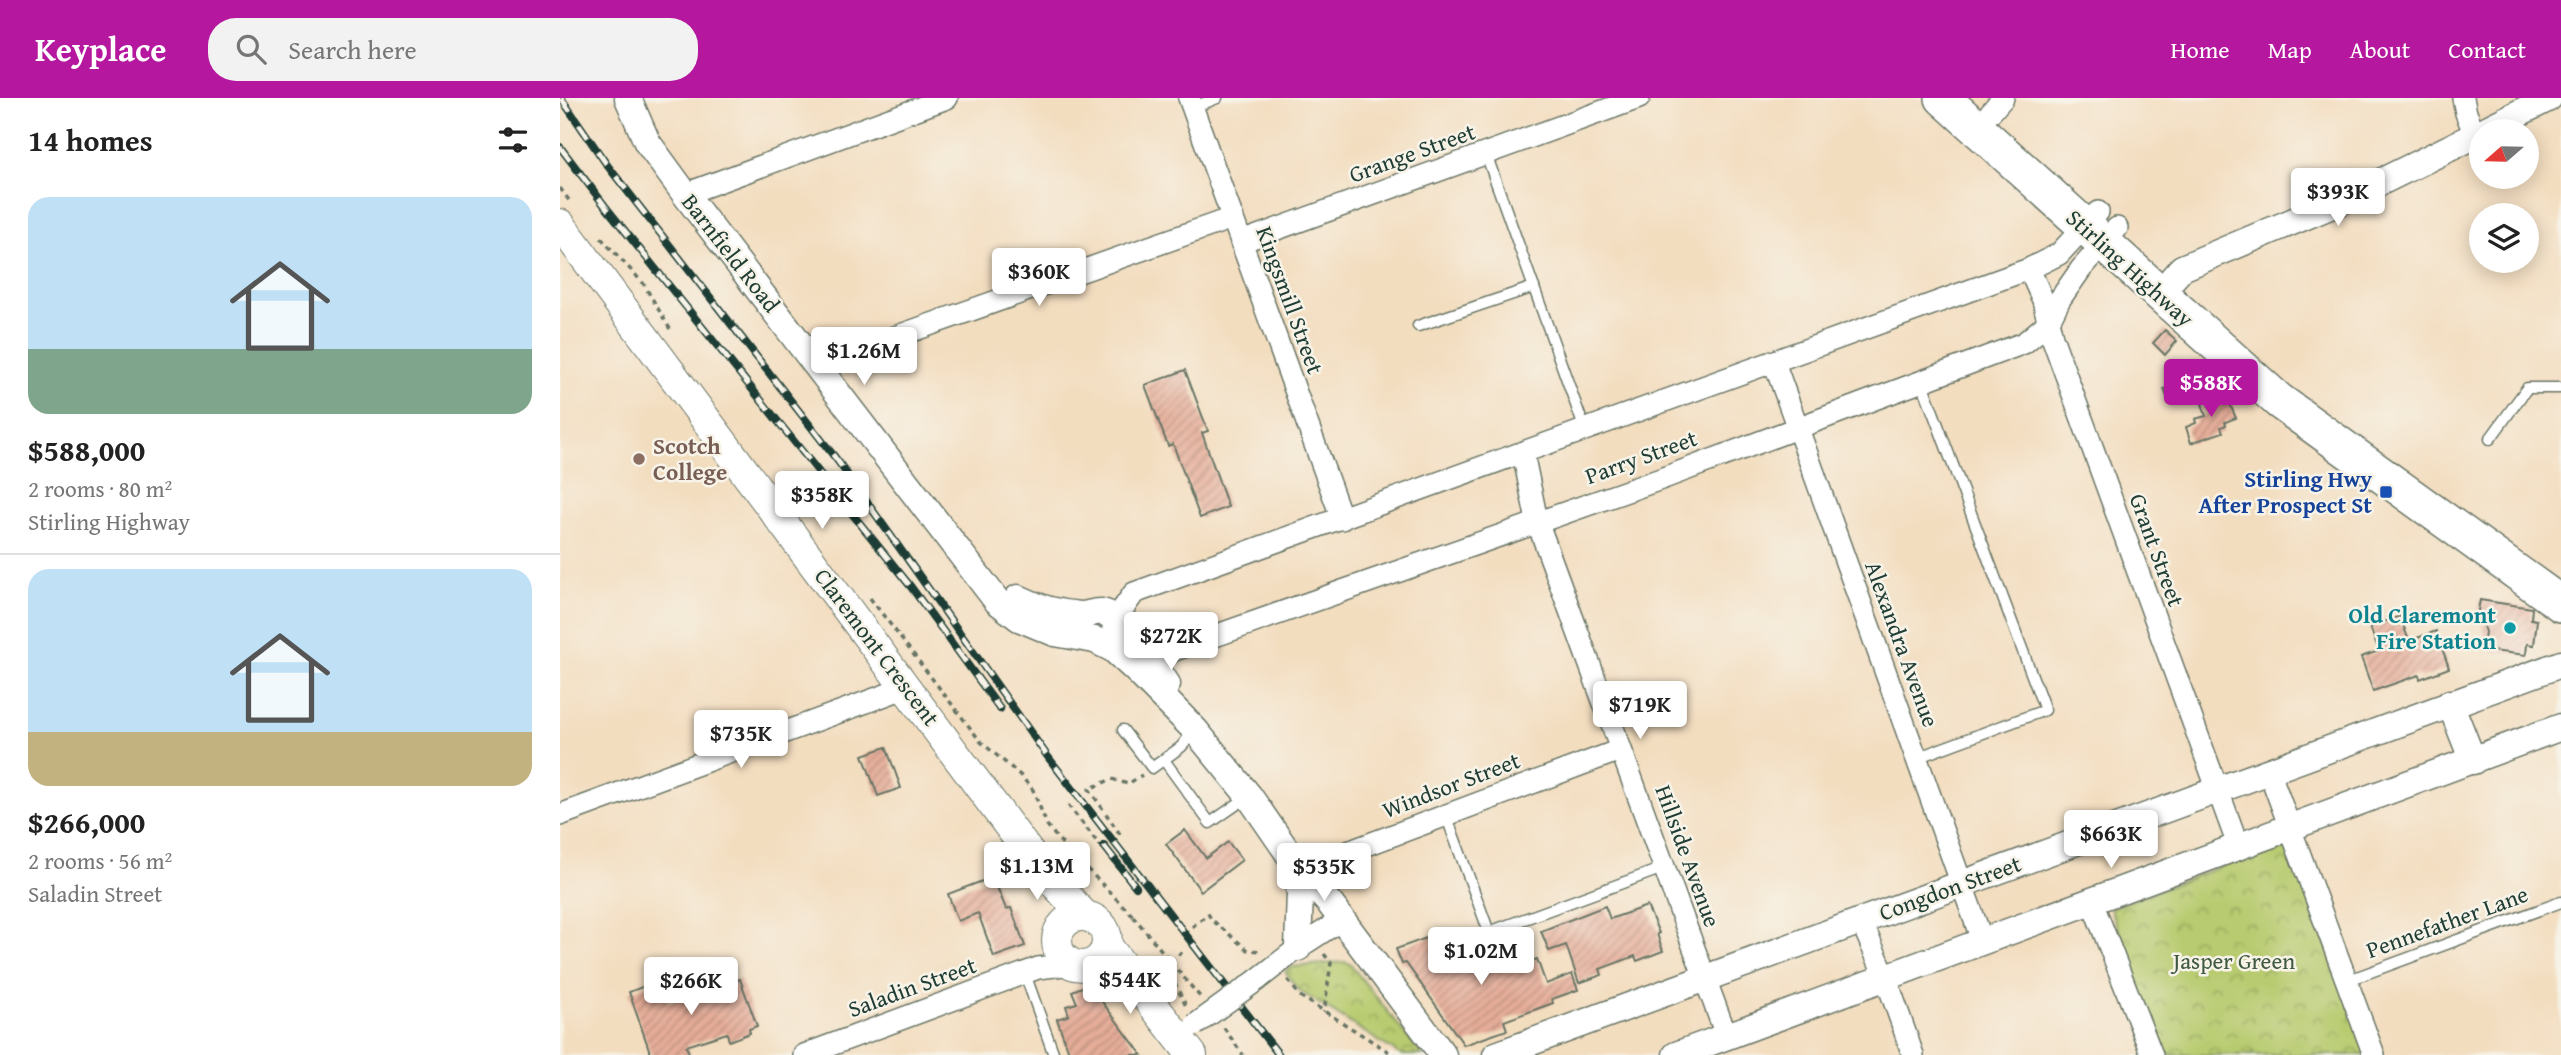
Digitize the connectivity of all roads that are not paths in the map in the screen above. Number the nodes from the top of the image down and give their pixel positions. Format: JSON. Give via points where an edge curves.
{"nodes":[{"id":1,"x":628,"y":98,"type":"edge"},
{"id":2,"x":641,"y":98,"type":"edge"},
{"id":3,"x":947,"y":98,"type":"edge"},
{"id":4,"x":1217,"y":98,"type":"edge"},
{"id":5,"x":1639,"y":98,"type":"edge"},
{"id":6,"x":1943,"y":98,"type":"edge"},
{"id":7,"x":2463,"y":98,"type":"edge"},
{"id":8,"x":2549,"y":98,"type":"edge"},
{"id":9,"x":1191,"y":103,"type":"edge"},
{"id":10,"x":1989,"y":103,"type":"edge"},
{"id":11,"x":2470,"y":119,"type":"edge"},
{"id":12,"x":2508,"y":119,"type":"edge"},
{"id":13,"x":2469,"y":138,"type":"edge"},
{"id":14,"x":1486,"y":154,"type":"junction"},
{"id":15,"x":696,"y":190,"type":"junction"},
{"id":16,"x":569,"y":218,"type":"edge"},
{"id":17,"x":1233,"y":218,"type":"junction"},
{"id":18,"x":2101,"y":228,"type":"junction"},
{"id":19,"x":1241,"y":242,"type":"junction"},
{"id":20,"x":2029,"y":270,"type":"junction"},
{"id":21,"x":2173,"y":278,"type":"junction"},
{"id":22,"x":1534,"y":287,"type":"junction"},
{"id":23,"x":2048,"y":323,"type":"junction"},
{"id":24,"x":1418,"y":326,"type":"dead end"},
{"id":25,"x":1774,"y":362,"type":"junction"},
{"id":26,"x":831,"y":364,"type":"junction"},
{"id":27,"x":1921,"y":380,"type":"junction"},
{"id":28,"x":2561,"y":388,"type":"edge"},
{"id":29,"x":1797,"y":427,"type":"junction"},
{"id":30,"x":1585,"y":430,"type":"junction"},
{"id":31,"x":2490,"y":439,"type":"dead end"},
{"id":32,"x":1523,"y":453,"type":"junction"},
{"id":33,"x":1342,"y":519,"type":"junction"},
{"id":34,"x":1537,"y":521,"type":"junction"},
{"id":35,"x":2561,"y":581,"type":"edge"},
{"id":36,"x":2561,"y":604,"type":"edge"},
{"id":37,"x":1109,"y":616,"type":"junction"},
{"id":38,"x":1113,"y":649,"type":"junction"},
{"id":39,"x":2561,"y":664,"type":"edge"},
{"id":40,"x":1145,"y":667,"type":"junction"},
{"id":41,"x":907,"y":687,"type":"junction"},
{"id":42,"x":2450,"y":703,"type":"junction"},
{"id":43,"x":2561,"y":727,"type":"edge"},
{"id":44,"x":1123,"y":730,"type":"dead end"},
{"id":45,"x":1195,"y":730,"type":"junction"},
{"id":46,"x":1620,"y":750,"type":"junction"},
{"id":47,"x":1916,"y":758,"type":"junction"},
{"id":48,"x":1164,"y":760,"type":"junction"},
{"id":49,"x":2473,"y":761,"type":"junction"},
{"id":50,"x":2269,"y":771,"type":"junction"},
{"id":51,"x":2217,"y":790,"type":"junction"},
{"id":52,"x":1249,"y":796,"type":"junction"},
{"id":53,"x":560,"y":815,"type":"edge"},
{"id":54,"x":1446,"y":815,"type":"junction"},
{"id":55,"x":2290,"y":829,"type":"junction"},
{"id":56,"x":2239,"y":848,"type":"junction"},
{"id":57,"x":1298,"y":866,"type":"junction"},
{"id":58,"x":1664,"y":868,"type":"junction"},
{"id":59,"x":1961,"y":884,"type":"junction"},
{"id":60,"x":2092,"y":902,"type":"junction"},
{"id":61,"x":2560,"y":904,"type":"edge"},
{"id":62,"x":1336,"y":913,"type":"junction"},
{"id":63,"x":1076,"y":918,"type":"junction"},
{"id":64,"x":1861,"y":921,"type":"junction"},
{"id":65,"x":1983,"y":943,"type":"junction"},
{"id":66,"x":1306,"y":944,"type":"junction"},
{"id":67,"x":1066,"y":961,"type":"junction"},
{"id":68,"x":1705,"y":978,"type":"junction"},
{"id":69,"x":1886,"y":978,"type":"junction"},
{"id":70,"x":2347,"y":981,"type":"junction"},
{"id":71,"x":1727,"y":1038,"type":"junction"},
{"id":72,"x":1182,"y":1039,"type":"edge"},
{"id":73,"x":804,"y":1055,"type":"edge"},
{"id":74,"x":1054,"y":1055,"type":"edge"},
{"id":75,"x":1443,"y":1055,"type":"edge"},
{"id":76,"x":1496,"y":1055,"type":"edge"},
{"id":77,"x":1676,"y":1055,"type":"edge"},
{"id":78,"x":1913,"y":1055,"type":"edge"},
{"id":79,"x":2152,"y":1055,"type":"edge"},
{"id":80,"x":2374,"y":1055,"type":"edge"}],
"edges":[{"from":1,"to":38,"type":"street","name":"Barnfield Road","via":[[647,142],[685,194],[997,601],[1018,618]]},
{"from":2,"to":15,"type":"street","name":"Barnfield Road","via":[[647,117]]},
{"from":3,"to":15,"type":"street"},
{"from":4,"to":9,"type":"lane"},
{"from":5,"to":14,"type":"street","name":"Grange Street"},
{"from":6,"to":18,"type":"highway","name":"Stirling Highway"},
{"from":7,"to":11,"type":"street"},
{"from":8,"to":12,"type":"street"},
{"from":9,"to":17,"type":"street","name":"Kingsmill Street"},
{"from":10,"to":18,"type":"highway","name":"Stirling Highway"},
{"from":13,"to":21,"type":"street","via":[[2344,200],[2182,268]]},
{"from":14,"to":19,"type":"street","name":"Grange Street"},
{"from":14,"to":22,"type":"lane"},
{"from":15,"to":26,"type":"street","name":"Barnfield Road"},
{"from":16,"to":41,"type":"main road","name":"Claremont Crescent"},
{"from":17,"to":19,"type":"street","name":"Kingsmill Street"},
{"from":17,"to":26,"type":"street","via":[[861,349]]},
{"from":18,"to":20,"type":"street","name":"Parry Street"},
{"from":18,"to":21,"type":"highway","name":"Stirling Highway"},
{"from":18,"to":23,"type":"street","name":"Parry Street"},
{"from":18,"to":36,"type":"highway","name":"Stirling Highway","via":[[2279,401]]},
{"from":19,"to":33,"type":"street","name":"Kingsmill Street"},
{"from":20,"to":23,"type":"street","name":"Grant Street"},
{"from":20,"to":25,"type":"street","name":"Parry Street"},
{"from":21,"to":35,"type":"highway","name":"Stirling Highway","via":[[2306,396]]},
{"from":22,"to":24,"type":"lane"},
{"from":22,"to":30,"type":"lane"},
{"from":23,"to":27,"type":"street","name":"Parry Street","via":[[2024,343]]},
{"from":23,"to":51,"type":"street","name":"Grant Street"},
{"from":25,"to":29,"type":"street","name":"Alexandra Avenue"},
{"from":25,"to":30,"type":"street","name":"Parry Street"},
{"from":26,"to":37,"type":"street","name":"Barnfield Road","via":[[1008,590],[1045,610]]},
{"from":27,"to":29,"type":"street","name":"Parry Street"},
{"from":27,"to":47,"type":"lane","via":[[2045,710]]},
{"from":28,"to":31,"type":"lane","via":[[2528,388]]},
{"from":29,"to":34,"type":"street","name":"Parry Street"},
{"from":29,"to":47,"type":"street","name":"Alexandra Avenue"},
{"from":30,"to":32,"type":"street","name":"Parry Street"},
{"from":32,"to":33,"type":"street","name":"Parry Street"},
{"from":32,"to":34,"type":"street","name":"Hillside Avenue"},
{"from":33,"to":37,"type":"street","name":"Parry Street","via":[[1134,593],[1108,611]]},
{"from":34,"to":40,"type":"street","name":"Parry Street","via":[[1172,651]]},
{"from":34,"to":46,"type":"street","name":"Hillside Avenue"},
{"from":37,"to":38,"type":"street"},
{"from":37,"to":40,"type":"street"},
{"from":38,"to":40,"type":"street"},
{"from":39,"to":42,"type":"street","name":"Congdon Street"},
{"from":40,"to":45,"type":"street"},
{"from":41,"to":53,"type":"street"},
{"from":41,"to":63,"type":"main road","name":"Claremont Crescent"},
{"from":42,"to":49,"type":"street"},
{"from":42,"to":50,"type":"street","name":"Congdon Street"},
{"from":43,"to":49,"type":"street"},
{"from":44,"to":48,"type":"lane","via":[[1152,768]]},
{"from":45,"to":48,"type":"lane"},
{"from":45,"to":52,"type":"street"},
{"from":46,"to":54,"type":"street","name":"Windsor Street"},
{"from":46,"to":58,"type":"street","name":"Hillside Avenue"},
{"from":47,"to":59,"type":"street","name":"Alexandra Avenue"},
{"from":48,"to":52,"type":"lane","via":[[1210,823]]},
{"from":49,"to":55,"type":"street"},
{"from":50,"to":51,"type":"street","name":"Congdon Street"},
{"from":50,"to":55,"type":"street"},
{"from":51,"to":56,"type":"street","name":"Grant Street"},
{"from":51,"to":59,"type":"street","name":"Congdon Street"},
{"from":52,"to":57,"type":"street"},
{"from":54,"to":57,"type":"street","name":"Windsor Street"},
{"from":54,"to":58,"type":"lane","via":[[1489,932]]},
{"from":55,"to":56,"type":"street"},
{"from":55,"to":70,"type":"street"},
{"from":56,"to":60,"type":"street"},
{"from":57,"to":62,"type":"street"},
{"from":57,"to":66,"type":"street"},
{"from":58,"to":68,"type":"street","name":"Hillside Avenue"},
{"from":59,"to":64,"type":"street","name":"Congdon Street"},
{"from":59,"to":65,"type":"street","name":"Alexandra Avenue"},
{"from":60,"to":65,"type":"street"},
{"from":60,"to":79,"type":"street"},
{"from":61,"to":70,"type":"lane","name":"Pennefather Lane"},
{"from":62,"to":66,"type":"street","via":[[1307,932]]},
{"from":62,"to":75,"type":"street"},
{"from":63,"to":67,"type":"main road","via":[[1058,933]]},
{"from":63,"to":67,"type":"main road","name":"Claremont Crescent","via":[[1092,918],[1105,929]]},
{"from":64,"to":68,"type":"street","name":"Congdon Street"},
{"from":64,"to":69,"type":"street"},
{"from":65,"to":69,"type":"street"},
{"from":66,"to":72,"type":"street","bridge":true},
{"from":67,"to":72,"type":"main road","name":"Claremont Crescent"},
{"from":67,"to":73,"type":"street","name":"Saladin Street"},
{"from":67,"to":74,"type":"lane"},
{"from":68,"to":71,"type":"street","name":"Hillside Avenue"},
{"from":68,"to":76,"type":"street","name":"Congdon Street"},
{"from":69,"to":71,"type":"street"},
{"from":69,"to":78,"type":"street"},
{"from":70,"to":80,"type":"street"},
{"from":71,"to":77,"type":"street"}]}
